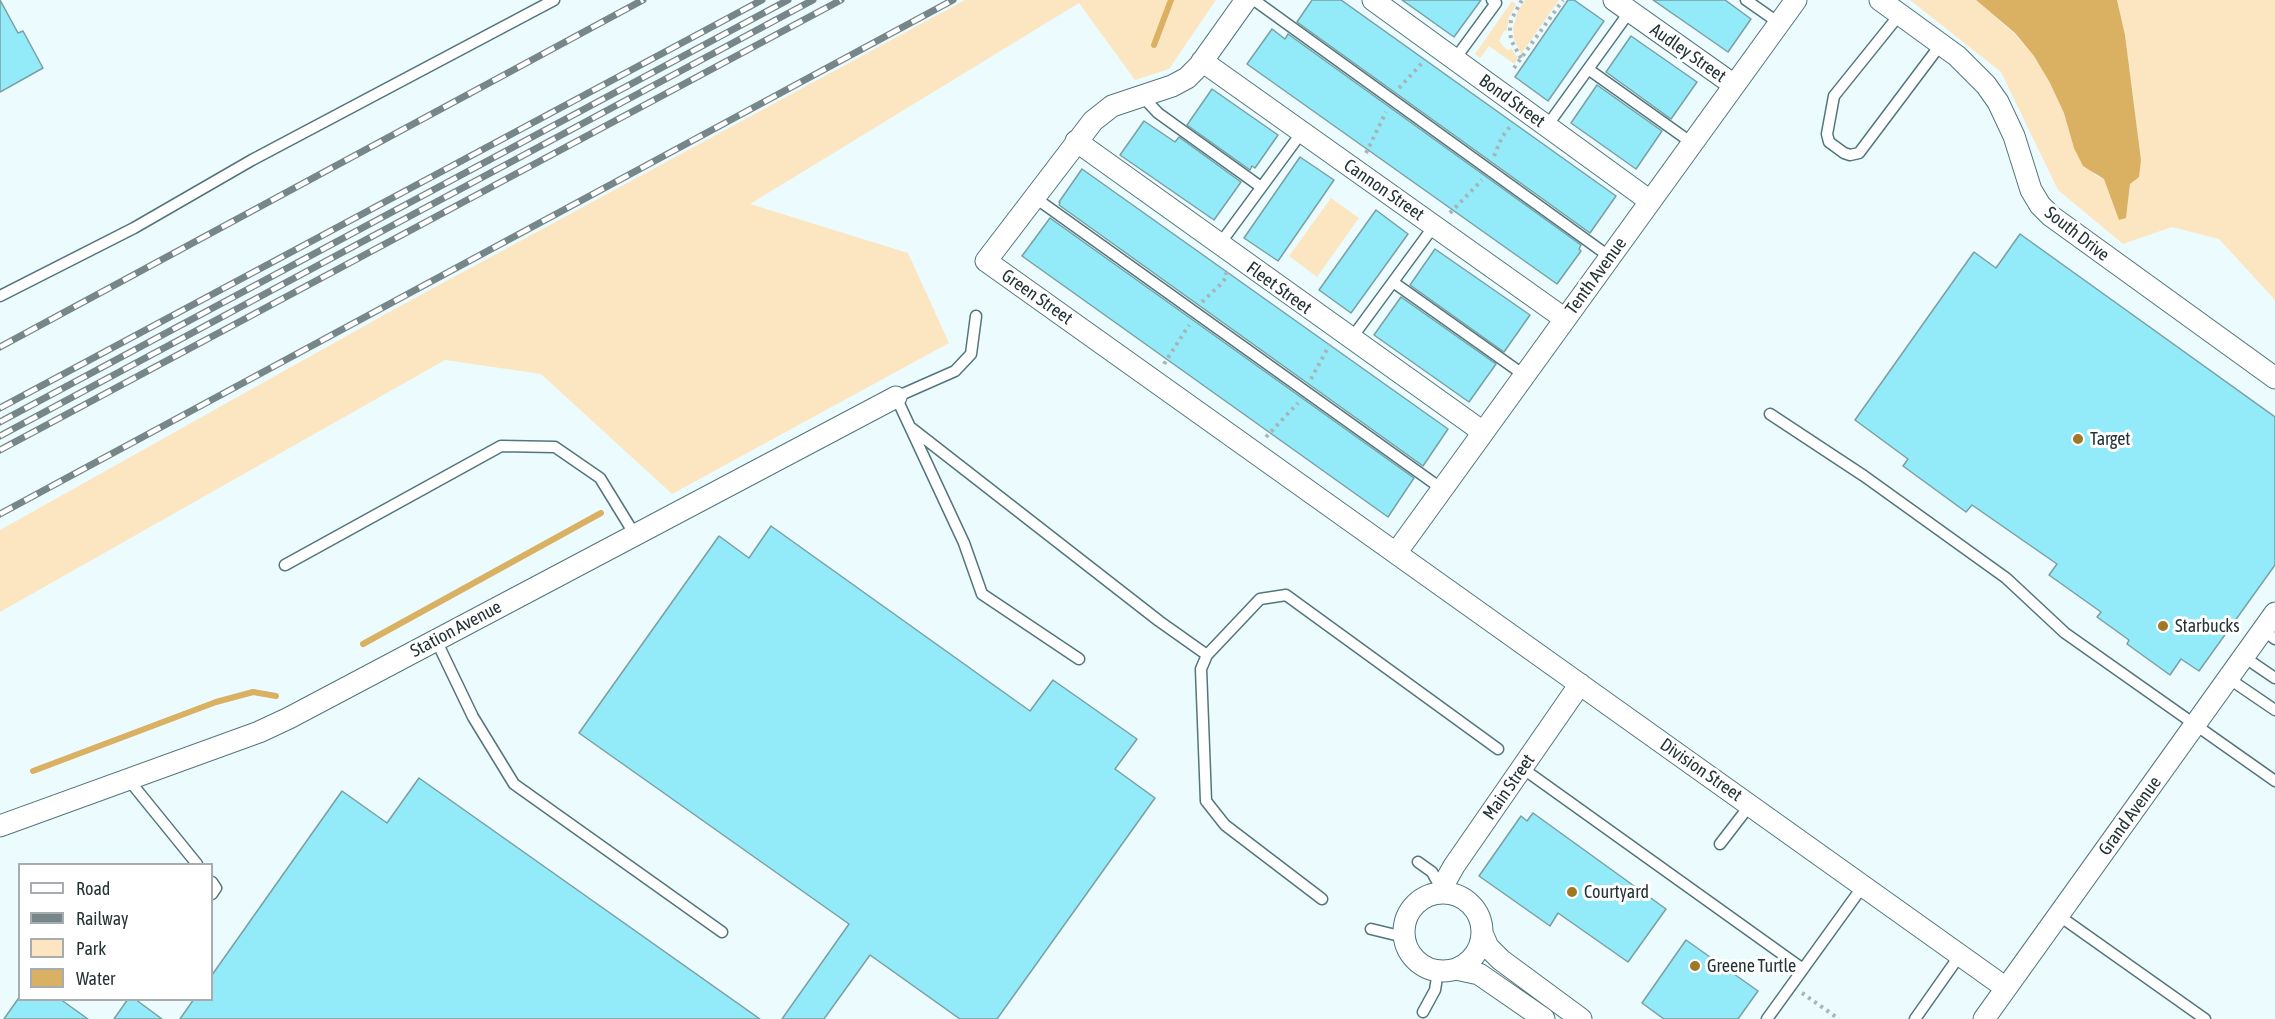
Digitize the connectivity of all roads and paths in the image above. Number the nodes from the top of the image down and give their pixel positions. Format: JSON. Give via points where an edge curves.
{"nodes":[{"id":1,"x":1246,"y":0,"type":"edge"},
{"id":2,"x":1254,"y":0,"type":"edge"},
{"id":3,"x":1373,"y":0,"type":"edge"},
{"id":4,"x":1492,"y":0,"type":"edge"},
{"id":5,"x":1522,"y":0,"type":"edge"},
{"id":6,"x":1563,"y":0,"type":"edge"},
{"id":7,"x":1746,"y":0,"type":"edge"},
{"id":8,"x":1796,"y":0,"type":"edge"},
{"id":9,"x":1880,"y":0,"type":"edge"},
{"id":10,"x":552,"y":1,"type":"edge"},
{"id":11,"x":1622,"y":6,"type":"edge"},
{"id":12,"x":1900,"y":14,"type":"junction"},
{"id":13,"x":1779,"y":23,"type":"junction"},
{"id":14,"x":1941,"y":44,"type":"junction"},
{"id":15,"x":1426,"y":58,"type":"dead end"},
{"id":16,"x":1521,"y":58,"type":"junction"},
{"id":17,"x":1455,"y":59,"type":"junction"},
{"id":18,"x":1202,"y":61,"type":"junction"},
{"id":19,"x":1514,"y":68,"type":"dead end"},
{"id":20,"x":1588,"y":69,"type":"junction"},
{"id":21,"x":1734,"y":85,"type":"junction"},
{"id":22,"x":1396,"y":92,"type":"dead end"},
{"id":23,"x":1142,"y":96,"type":"junction"},
{"id":24,"x":1387,"y":111,"type":"dead end"},
{"id":25,"x":1514,"y":120,"type":"dead end"},
{"id":26,"x":1547,"y":126,"type":"junction"},
{"id":27,"x":1302,"y":132,"type":"junction"},
{"id":28,"x":1076,"y":141,"type":"junction"},
{"id":29,"x":1692,"y":143,"type":"junction"},
{"id":30,"x":1366,"y":154,"type":"dead end"},
{"id":31,"x":1491,"y":161,"type":"dead end"},
{"id":32,"x":1482,"y":179,"type":"dead end"},
{"id":33,"x":1261,"y":187,"type":"junction"},
{"id":34,"x":1034,"y":197,"type":"junction"},
{"id":35,"x":1650,"y":201,"type":"junction"},
{"id":36,"x":1442,"y":220,"type":"junction"},
{"id":37,"x":1219,"y":245,"type":"junction"},
{"id":38,"x":1610,"y":257,"type":"junction"},
{"id":39,"x":1226,"y":266,"type":"dead end"},
{"id":40,"x":1393,"y":282,"type":"junction"},
{"id":41,"x":0,"y":296,"type":"edge"},
{"id":42,"x":1199,"y":304,"type":"dead end"},
{"id":43,"x":976,"y":316,"type":"dead end"},
{"id":44,"x":1565,"y":319,"type":"junction"},
{"id":45,"x":1190,"y":323,"type":"dead end"},
{"id":46,"x":1341,"y":340,"type":"junction"},
{"id":47,"x":1164,"y":365,"type":"dead end"},
{"id":48,"x":1524,"y":375,"type":"junction"},
{"id":49,"x":2275,"y":378,"type":"edge"},
{"id":50,"x":1309,"y":382,"type":"dead end"},
{"id":51,"x":896,"y":397,"type":"junction"},
{"id":52,"x":1299,"y":401,"type":"dead end"},
{"id":53,"x":1770,"y":414,"type":"dead end"},
{"id":54,"x":910,"y":427,"type":"junction"},
{"id":55,"x":1483,"y":432,"type":"junction"},
{"id":56,"x":1266,"y":438,"type":"dead end"},
{"id":57,"x":1442,"y":489,"type":"junction"},
{"id":58,"x":635,"y":535,"type":"junction"},
{"id":59,"x":1396,"y":553,"type":"junction"},
{"id":60,"x":285,"y":565,"type":"dead end"},
{"id":61,"x":2275,"y":613,"type":"edge"},
{"id":62,"x":2269,"y":635,"type":"edge"},
{"id":63,"x":436,"y":640,"type":"junction"},
{"id":64,"x":1207,"y":655,"type":"junction"},
{"id":65,"x":2244,"y":657,"type":"junction"},
{"id":66,"x":1079,"y":659,"type":"dead end"},
{"id":67,"x":2228,"y":678,"type":"junction"},
{"id":68,"x":2275,"y":678,"type":"edge"},
{"id":69,"x":1580,"y":684,"type":"junction"},
{"id":70,"x":2275,"y":710,"type":"edge"},
{"id":71,"x":2196,"y":724,"type":"junction"},
{"id":72,"x":1498,"y":749,"type":"dead end"},
{"id":73,"x":1522,"y":768,"type":"junction"},
{"id":74,"x":128,"y":779,"type":"junction"},
{"id":75,"x":2275,"y":781,"type":"edge"},
{"id":76,"x":1749,"y":804,"type":"junction"},
{"id":77,"x":0,"y":826,"type":"edge"},
{"id":78,"x":1720,"y":844,"type":"dead end"},
{"id":79,"x":1418,"y":862,"type":"dead end"},
{"id":80,"x":196,"y":863,"type":"edge"},
{"id":81,"x":1863,"y":886,"type":"junction"},
{"id":82,"x":1444,"y":893,"type":"junction"},
{"id":83,"x":1322,"y":899,"type":"dead end"},
{"id":84,"x":2058,"y":915,"type":"junction"},
{"id":85,"x":1371,"y":929,"type":"dead end"},
{"id":86,"x":722,"y":932,"type":"dead end"},
{"id":87,"x":1482,"y":933,"type":"junction"},
{"id":88,"x":1404,"y":937,"type":"junction"},
{"id":89,"x":1960,"y":955,"type":"junction"},
{"id":90,"x":1803,"y":969,"type":"junction"},
{"id":91,"x":1447,"y":970,"type":"junction"},
{"id":92,"x":1791,"y":986,"type":"junction"},
{"id":93,"x":2006,"y":988,"type":"junction"},
{"id":94,"x":1423,"y":1012,"type":"dead end"},
{"id":95,"x":1544,"y":1019,"type":"edge"},
{"id":96,"x":1581,"y":1019,"type":"edge"},
{"id":97,"x":1767,"y":1019,"type":"edge"},
{"id":98,"x":1839,"y":1019,"type":"edge"},
{"id":99,"x":1915,"y":1019,"type":"edge"},
{"id":100,"x":1984,"y":1019,"type":"edge"},
{"id":101,"x":2205,"y":1019,"type":"edge"}],
"edges":[{"from":1,"to":18,"type":"street","name":"Green Street"},
{"from":2,"to":38,"type":"lane"},
{"from":3,"to":17,"type":"street","name":"Bond Street"},
{"from":4,"to":17,"type":"lane","via":[[1496,3]]},
{"from":5,"to":16,"type":"path","via":[[1510,30]]},
{"from":6,"to":16,"type":"path"},
{"from":7,"to":13,"type":"lane"},
{"from":8,"to":13,"type":"street","name":"Tenth Avenue"},
{"from":9,"to":12,"type":"street","name":"South Drive"},
{"from":10,"to":41,"type":"lane","via":[[252,160],[134,228]]},
{"from":11,"to":20,"type":"lane"},
{"from":11,"to":21,"type":"street","name":"Audley Street"},
{"from":12,"to":14,"type":"street","name":"South Drive"},
{"from":12,"to":14,"type":"lane","via":[[1834,96],[1827,134],[1829,142],[1844,153],[1859,153]]},
{"from":13,"to":21,"type":"street","name":"Tenth Avenue"},
{"from":14,"to":49,"type":"street","name":"South Drive","via":[[1972,70],[1998,102],[2040,205],[2065,228]]},
{"from":15,"to":22,"type":"path"},
{"from":16,"to":19,"type":"path"},
{"from":17,"to":26,"type":"street","name":"Bond Street"},
{"from":18,"to":23,"type":"street","name":"Green Street","via":[[1180,82]]},
{"from":18,"to":27,"type":"street","name":"Cannon Street"},
{"from":20,"to":26,"type":"lane"},
{"from":20,"to":29,"type":"lane"},
{"from":21,"to":29,"type":"street","name":"Tenth Avenue"},
{"from":23,"to":28,"type":"street","name":"Green Street","via":[[1103,112]]},
{"from":23,"to":33,"type":"lane","via":[[1158,113]]},
{"from":24,"to":30,"type":"path"},
{"from":25,"to":31,"type":"path"},
{"from":26,"to":35,"type":"street","name":"Bond Street"},
{"from":27,"to":33,"type":"lane"},
{"from":27,"to":36,"type":"street","name":"Cannon Street"},
{"from":28,"to":34,"type":"street","name":"Green Street"},
{"from":28,"to":37,"type":"street","name":"Fleet Street"},
{"from":29,"to":35,"type":"street","name":"Tenth Avenue"},
{"from":32,"to":36,"type":"path"},
{"from":33,"to":37,"type":"lane"},
{"from":34,"to":57,"type":"lane"},
{"from":34,"to":59,"type":"street","name":"Green Street","via":[[986,261]]},
{"from":35,"to":38,"type":"street","name":"Tenth Avenue"},
{"from":36,"to":40,"type":"lane"},
{"from":36,"to":44,"type":"street","name":"Cannon Street"},
{"from":37,"to":46,"type":"street","name":"Fleet Street"},
{"from":38,"to":44,"type":"street","name":"Tenth Avenue"},
{"from":39,"to":42,"type":"path","via":[[1227,276]]},
{"from":40,"to":46,"type":"lane"},
{"from":40,"to":48,"type":"lane"},
{"from":43,"to":51,"type":"lane","via":[[971,354],[955,371]]},
{"from":44,"to":48,"type":"street","name":"Tenth Avenue"},
{"from":45,"to":47,"type":"path"},
{"from":46,"to":50,"type":"path"},
{"from":46,"to":55,"type":"street","name":"Fleet Street"},
{"from":48,"to":55,"type":"street","name":"Tenth Avenue"},
{"from":51,"to":54,"type":"lane"},
{"from":51,"to":58,"type":"street","name":"Station Avenue"},
{"from":52,"to":56,"type":"path"},
{"from":53,"to":71,"type":"lane","via":[[2006,578],[2065,633]]},
{"from":54,"to":64,"type":"lane"},
{"from":54,"to":66,"type":"lane","via":[[964,543],[982,594]]},
{"from":55,"to":57,"type":"street","name":"Tenth Avenue"},
{"from":57,"to":59,"type":"street","name":"Tenth Avenue"},
{"from":58,"to":60,"type":"lane","via":[[600,478],[555,447],[501,446]]},
{"from":58,"to":63,"type":"street","name":"Station Avenue"},
{"from":59,"to":69,"type":"street","name":"Division Street"},
{"from":61,"to":62,"type":"street","name":"Grand Avenue"},
{"from":62,"to":65,"type":"street","name":"Grand Avenue"},
{"from":63,"to":74,"type":"street","name":"Station Avenue","via":[[259,732]]},
{"from":63,"to":86,"type":"lane","via":[[473,717],[514,784]]},
{"from":64,"to":72,"type":"lane","via":[[1260,599],[1286,595]]},
{"from":64,"to":83,"type":"lane","via":[[1201,669],[1206,801],[1226,825]]},
{"from":65,"to":67,"type":"street","name":"Grand Avenue"},
{"from":65,"to":68,"type":"lane"},
{"from":67,"to":70,"type":"lane"},
{"from":67,"to":71,"type":"street","name":"Grand Avenue"},
{"from":69,"to":73,"type":"street","name":"Main Street"},
{"from":69,"to":76,"type":"street","name":"Division Street"},
{"from":71,"to":75,"type":"lane"},
{"from":71,"to":84,"type":"street","name":"Grand Avenue"},
{"from":73,"to":82,"type":"street","name":"Main Street","via":[[1454,866]]},
{"from":73,"to":90,"type":"lane"},
{"from":74,"to":77,"type":"street","name":"Station Avenue"},
{"from":74,"to":80,"type":"lane"},
{"from":76,"to":78,"type":"lane"},
{"from":76,"to":81,"type":"street","name":"Division Street"},
{"from":79,"to":82,"type":"lane","via":[[1437,878]]},
{"from":81,"to":89,"type":"street","name":"Division Street"},
{"from":81,"to":90,"type":"lane"},
{"from":82,"to":87,"type":"street","via":[[1461,897],[1473,908],[1482,924]]},
{"from":82,"to":88,"type":"street","via":[[1427,897],[1414,908],[1405,922]]},
{"from":84,"to":93,"type":"street","name":"Grand Avenue"},
{"from":84,"to":101,"type":"lane"},
{"from":85,"to":88,"type":"lane"},
{"from":87,"to":91,"type":"street","via":[[1463,965]]},
{"from":87,"to":96,"type":"street","via":[[1501,960]]},
{"from":88,"to":91,"type":"street","via":[[1406,948],[1417,961]]},
{"from":89,"to":93,"type":"street","name":"Division Street"},
{"from":89,"to":99,"type":"lane"},
{"from":90,"to":92,"type":"lane"},
{"from":91,"to":94,"type":"lane"},
{"from":91,"to":95,"type":"street","via":[[1479,974]]},
{"from":92,"to":97,"type":"lane"},
{"from":92,"to":98,"type":"path"},
{"from":93,"to":100,"type":"street","name":"Grand Avenue"}]}
